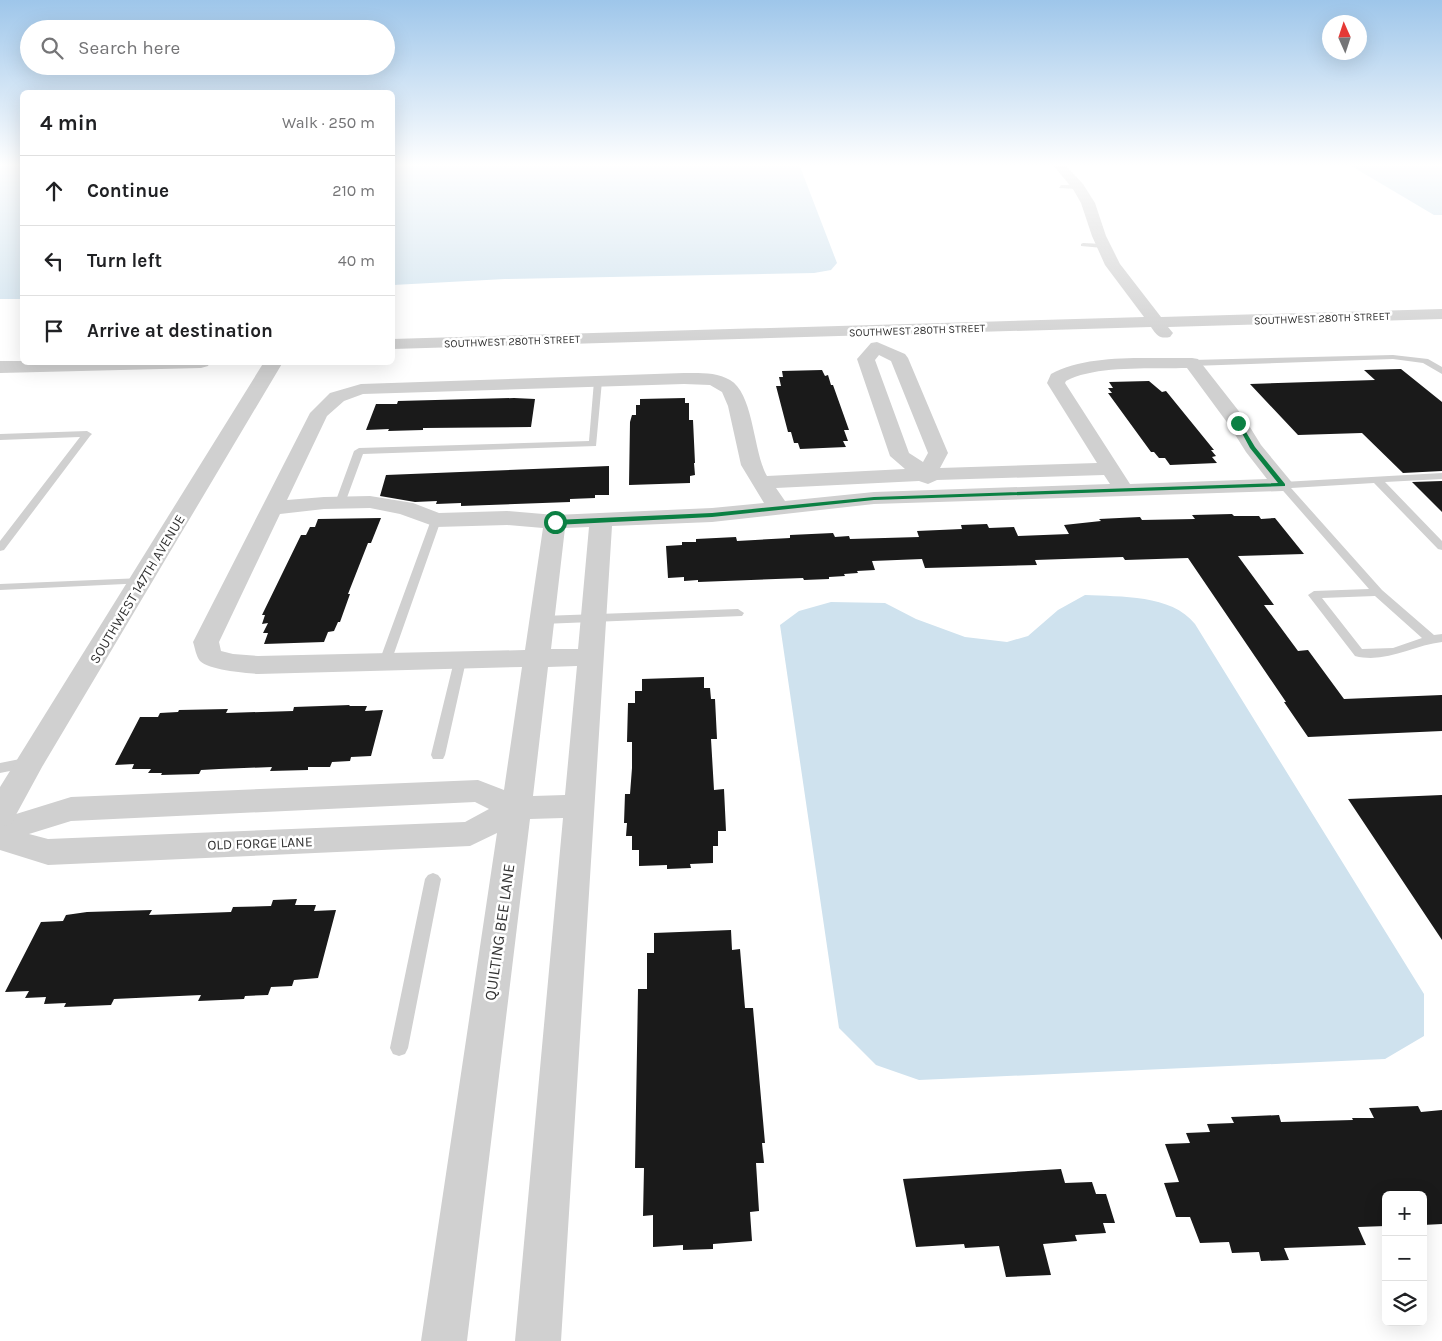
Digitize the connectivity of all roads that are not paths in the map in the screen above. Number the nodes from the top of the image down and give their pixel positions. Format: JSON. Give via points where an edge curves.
{"nodes":[{"id":1,"x":1097,"y":227,"type":"edge"},
{"id":2,"x":1083,"y":245,"type":"dead end"},
{"id":3,"x":1103,"y":246,"type":"junction"},
{"id":4,"x":1442,"y":314,"type":"edge"},
{"id":5,"x":1424,"y":315,"type":"junction"},
{"id":6,"x":1157,"y":322,"type":"junction"},
{"id":7,"x":1442,"y":328,"type":"edge"},
{"id":8,"x":875,"y":339,"type":"junction"},
{"id":9,"x":395,"y":344,"type":"edge"},
{"id":10,"x":465,"y":350,"type":"junction"},
{"id":11,"x":0,"y":354,"type":"edge"},
{"id":12,"x":20,"y":354,"type":"edge"},
{"id":13,"x":395,"y":360,"type":"edge"},
{"id":14,"x":1192,"y":363,"type":"junction"},
{"id":15,"x":50,"y":365,"type":"edge"},
{"id":16,"x":272,"y":365,"type":"edge"},
{"id":17,"x":0,"y":366,"type":"edge"},
{"id":18,"x":1442,"y":371,"type":"edge"},
{"id":19,"x":598,"y":381,"type":"junction"},
{"id":20,"x":0,"y":437,"type":"edge"},
{"id":21,"x":1110,"y":469,"type":"junction"},
{"id":22,"x":926,"y":474,"type":"junction"},
{"id":23,"x":1442,"y":476,"type":"edge"},
{"id":24,"x":1376,"y":479,"type":"junction"},
{"id":25,"x":761,"y":483,"type":"junction"},
{"id":26,"x":1283,"y":485,"type":"junction"},
{"id":27,"x":1124,"y":490,"type":"junction"},
{"id":28,"x":933,"y":497,"type":"junction"},
{"id":29,"x":340,"y":503,"type":"junction"},
{"id":30,"x":778,"y":507,"type":"junction"},
{"id":31,"x":272,"y":508,"type":"junction"},
{"id":32,"x":436,"y":520,"type":"junction"},
{"id":33,"x":601,"y":521,"type":"junction"},
{"id":34,"x":555,"y":522,"type":"junction"},
{"id":35,"x":6,"y":533,"type":"edge"},
{"id":36,"x":1442,"y":546,"type":"edge"},
{"id":37,"x":0,"y":548,"type":"edge"},
{"id":38,"x":142,"y":581,"type":"junction"},
{"id":39,"x":0,"y":587,"type":"edge"},
{"id":40,"x":1378,"y":592,"type":"junction"},
{"id":41,"x":738,"y":614,"type":"dead end"},
{"id":42,"x":593,"y":618,"type":"junction"},
{"id":43,"x":542,"y":620,"type":"junction"},
{"id":44,"x":1436,"y":638,"type":"edge"},
{"id":45,"x":590,"y":658,"type":"junction"},
{"id":46,"x":536,"y":659,"type":"junction"},
{"id":47,"x":460,"y":661,"type":"junction"},
{"id":48,"x":385,"y":662,"type":"junction"},
{"id":49,"x":438,"y":755,"type":"dead end"},
{"id":50,"x":30,"y":762,"type":"junction"},
{"id":51,"x":0,"y":768,"type":"edge"},
{"id":52,"x":579,"y":806,"type":"junction"},
{"id":53,"x":516,"y":808,"type":"junction"},
{"id":54,"x":1,"y":814,"type":"edge"},
{"id":55,"x":0,"y":838,"type":"edge"},
{"id":56,"x":433,"y":879,"type":"dead end"},
{"id":57,"x":399,"y":1048,"type":"dead end"},
{"id":58,"x":444,"y":1341,"type":"edge"},
{"id":59,"x":538,"y":1341,"type":"edge"}],
"edges":[{"from":1,"to":3,"type":"street"},
{"from":2,"to":3,"type":"lane"},
{"from":3,"to":6,"type":"street","via":[[1125,284]]},
{"from":4,"to":5,"type":"street","name":"SOUTHWEST 280TH STREET"},
{"from":5,"to":6,"type":"street","name":"SOUTHWEST 280TH STREET"},
{"from":5,"to":7,"type":"street"},
{"from":6,"to":8,"type":"street","name":"SOUTHWEST 280TH STREET"},
{"from":6,"to":8,"type":"street","name":"SOUTHWEST 280TH STREET","via":[[1173,339]]},
{"from":8,"to":10,"type":"street","name":"SOUTHWEST 280TH STREET"},
{"from":8,"to":22,"type":"street","via":[[866,359],[900,456]]},
{"from":8,"to":22,"type":"street","via":[[900,358],[938,453]]},
{"from":9,"to":10,"type":"street","name":"SOUTHWEST 280TH STREET"},
{"from":10,"to":13,"type":"street","name":"SOUTHWEST 280TH STREET"},
{"from":11,"to":12,"type":"street"},
{"from":14,"to":18,"type":"lane","via":[[1393,357],[1425,361]]},
{"from":14,"to":21,"type":"street","via":[[1093,366],[1079,368],[1057,378],[1056,383]]},
{"from":14,"to":26,"type":"street"},
{"from":15,"to":17,"type":"street"},
{"from":16,"to":38,"type":"street","name":"SOUTHWEST 147TH AVENUE"},
{"from":19,"to":25,"type":"street","via":[[700,379],[724,383],[734,393],[749,460]]},
{"from":19,"to":29,"type":"lane","via":[[593,444],[359,451]]},
{"from":19,"to":31,"type":"street","via":[[349,392],[319,412]]},
{"from":20,"to":35,"type":"lane","via":[[87,434]]},
{"from":21,"to":22,"type":"street"},
{"from":21,"to":27,"type":"street"},
{"from":22,"to":25,"type":"street"},
{"from":22,"to":28,"type":"street"},
{"from":23,"to":24,"type":"lane"},
{"from":24,"to":26,"type":"lane"},
{"from":24,"to":36,"type":"lane"},
{"from":25,"to":30,"type":"street"},
{"from":26,"to":27,"type":"street"},
{"from":26,"to":40,"type":"lane"},
{"from":27,"to":28,"type":"street"},
{"from":28,"to":30,"type":"street","via":[[874,498]]},
{"from":29,"to":31,"type":"street"},
{"from":29,"to":32,"type":"street","via":[[370,502],[405,508]]},
{"from":30,"to":33,"type":"street","via":[[712,515]]},
{"from":31,"to":48,"type":"street","via":[[206,642],[210,656],[232,664],[258,665]]},
{"from":32,"to":34,"type":"street","via":[[507,518]]},
{"from":32,"to":48,"type":"lane"},
{"from":33,"to":34,"type":"street"},
{"from":33,"to":42,"type":"street"},
{"from":34,"to":43,"type":"street","name":"QUILTING BEE LANE"},
{"from":35,"to":37,"type":"lane"},
{"from":38,"to":39,"type":"lane"},
{"from":38,"to":50,"type":"street","name":"SOUTHWEST 147TH AVENUE"},
{"from":40,"to":44,"type":"lane"},
{"from":40,"to":44,"type":"lane","via":[[1314,594],[1359,653],[1394,652]]},
{"from":41,"to":42,"type":"lane"},
{"from":42,"to":43,"type":"lane"},
{"from":42,"to":45,"type":"street"},
{"from":43,"to":46,"type":"street","name":"QUILTING BEE LANE"},
{"from":45,"to":46,"type":"street"},
{"from":45,"to":52,"type":"street"},
{"from":46,"to":47,"type":"street"},
{"from":46,"to":53,"type":"street","name":"QUILTING BEE LANE"},
{"from":47,"to":48,"type":"street"},
{"from":47,"to":49,"type":"lane"},
{"from":50,"to":51,"type":"lane"},
{"from":50,"to":54,"type":"street","name":"SOUTHWEST 147TH AVENUE"},
{"from":52,"to":53,"type":"street","name":"OLD FORGE LANE"},
{"from":52,"to":59,"type":"street"},
{"from":53,"to":54,"type":"street","name":"OLD FORGE LANE","via":[[478,791],[71,808]]},
{"from":53,"to":55,"type":"street","name":"OLD FORGE LANE","via":[[470,834],[48,852]]},
{"from":53,"to":58,"type":"street","name":"QUILTING BEE LANE"},
{"from":56,"to":57,"type":"lane"}]}
